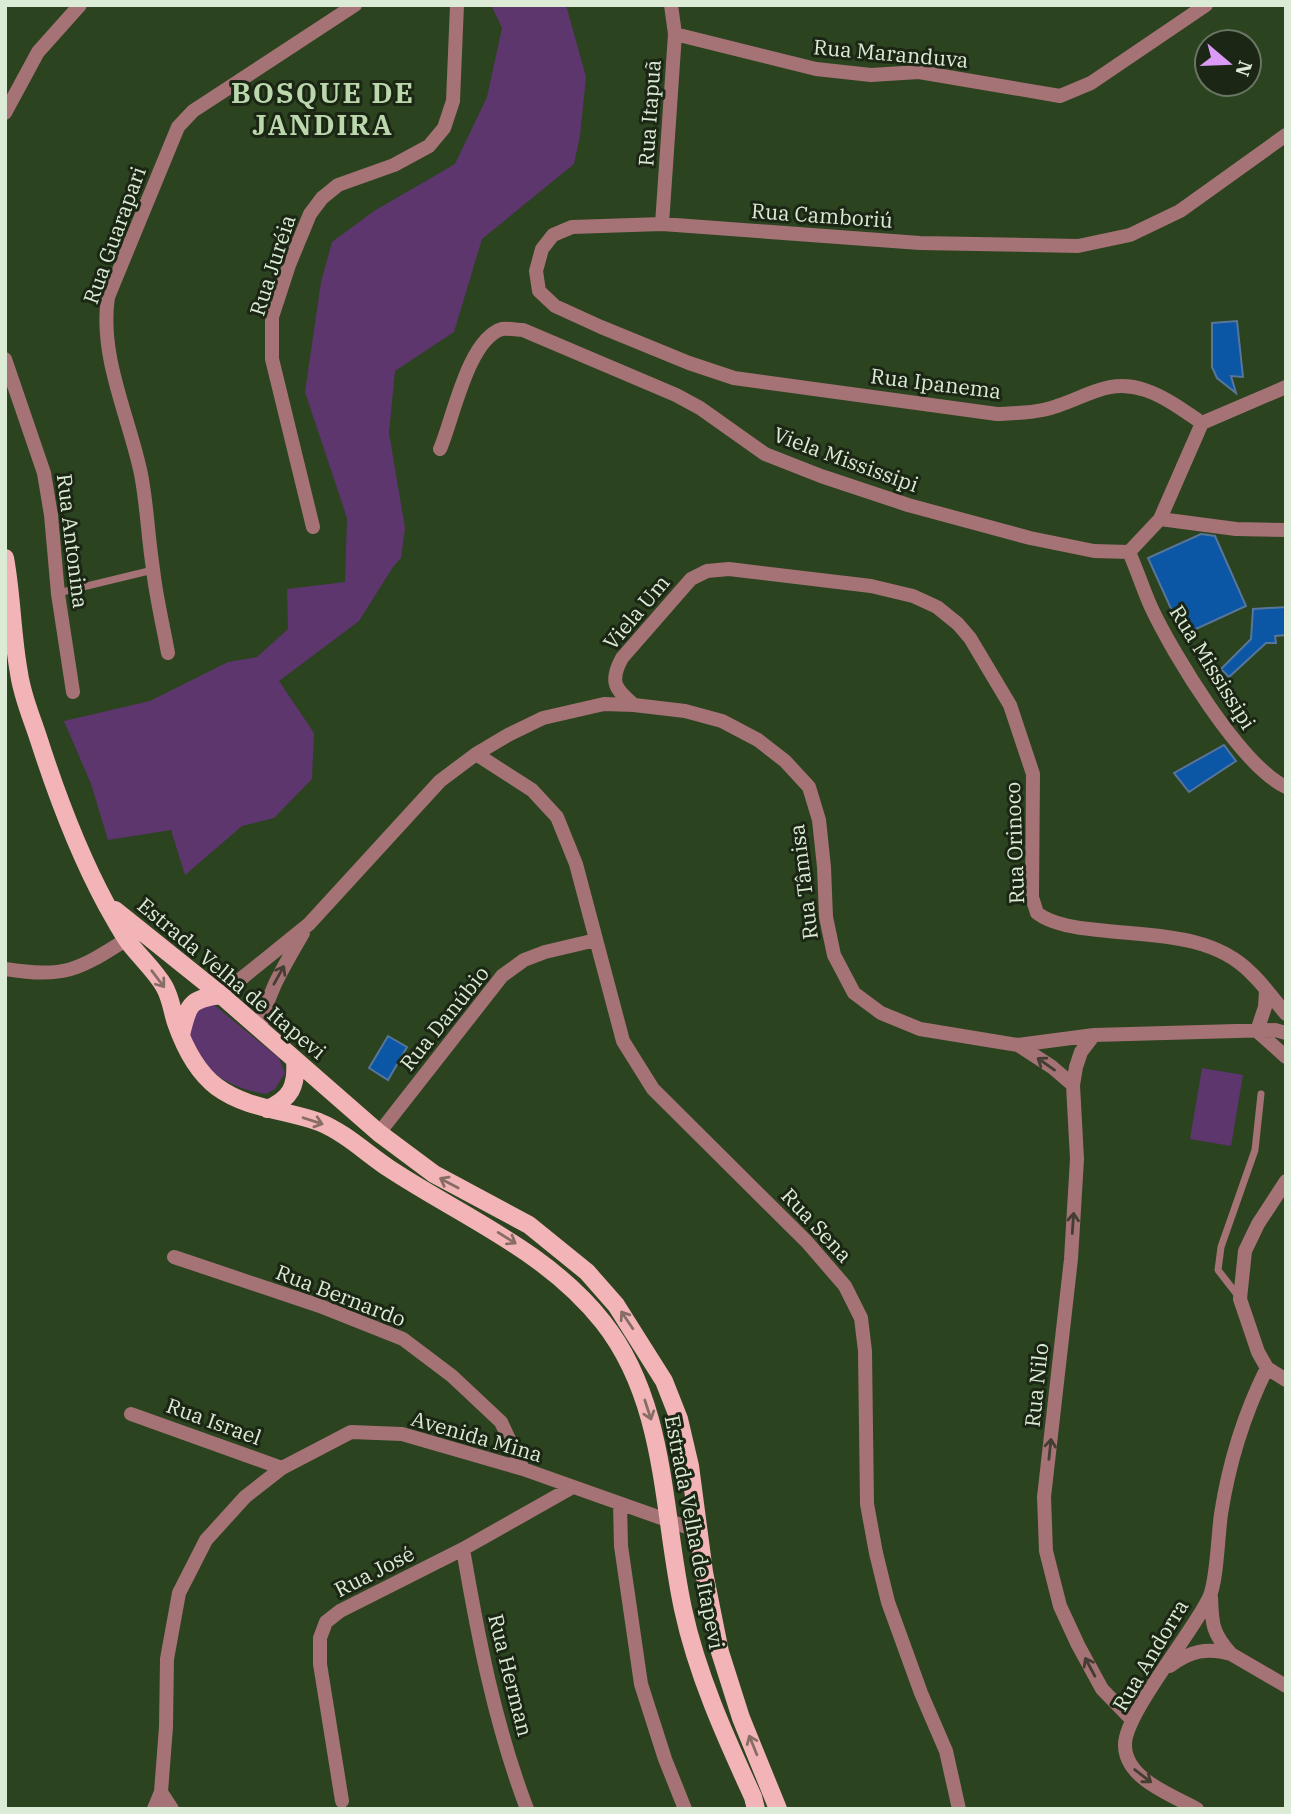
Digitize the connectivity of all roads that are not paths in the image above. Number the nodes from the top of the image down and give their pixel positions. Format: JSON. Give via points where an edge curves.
{"nodes":[{"id":1,"x":80,"y":5,"type":"edge"},
{"id":2,"x":355,"y":5,"type":"edge"},
{"id":3,"x":457,"y":5,"type":"edge"},
{"id":4,"x":671,"y":5,"type":"edge"},
{"id":5,"x":1206,"y":5,"type":"edge"},
{"id":6,"x":675,"y":34,"type":"junction"},
{"id":7,"x":5,"y":113,"type":"edge"},
{"id":8,"x":1286,"y":135,"type":"edge"},
{"id":9,"x":663,"y":224,"type":"junction"},
{"id":10,"x":5,"y":359,"type":"edge"},
{"id":11,"x":688,"y":363,"type":"joint"},
{"id":12,"x":1286,"y":387,"type":"edge"},
{"id":13,"x":1202,"y":423,"type":"junction"},
{"id":14,"x":440,"y":449,"type":"dead end"},
{"id":15,"x":1160,"y":519,"type":"junction"},
{"id":16,"x":313,"y":527,"type":"dead end"},
{"id":17,"x":1286,"y":530,"type":"edge"},
{"id":18,"x":1129,"y":552,"type":"junction"},
{"id":19,"x":5,"y":558,"type":"edge"},
{"id":20,"x":729,"y":569,"type":"joint"},
{"id":21,"x":153,"y":570,"type":"junction"},
{"id":22,"x":58,"y":593,"type":"junction"},
{"id":23,"x":168,"y":653,"type":"dead end"},
{"id":24,"x":73,"y":692,"type":"dead end"},
{"id":25,"x":634,"y":705,"type":"junction"},
{"id":26,"x":476,"y":754,"type":"junction"},
{"id":27,"x":1286,"y":787,"type":"edge"},
{"id":28,"x":106,"y":902,"type":"junction"},
{"id":29,"x":309,"y":924,"type":"junction"},
{"id":30,"x":127,"y":939,"type":"junction"},
{"id":31,"x":596,"y":940,"type":"junction"},
{"id":32,"x":5,"y":969,"type":"edge"},
{"id":33,"x":1266,"y":990,"type":"junction"},
{"id":34,"x":221,"y":995,"type":"junction"},
{"id":35,"x":1286,"y":1014,"type":"edge"},
{"id":36,"x":260,"y":1030,"type":"junction"},
{"id":37,"x":1257,"y":1031,"type":"junction"},
{"id":38,"x":1286,"y":1033,"type":"edge"},
{"id":39,"x":181,"y":1035,"type":"junction"},
{"id":40,"x":1094,"y":1035,"type":"junction"},
{"id":41,"x":1018,"y":1045,"type":"junction"},
{"id":42,"x":1286,"y":1057,"type":"edge"},
{"id":43,"x":295,"y":1060,"type":"junction"},
{"id":44,"x":1073,"y":1085,"type":"junction"},
{"id":45,"x":1261,"y":1094,"type":"dead end"},
{"id":46,"x":267,"y":1109,"type":"junction"},
{"id":47,"x":379,"y":1133,"type":"junction"},
{"id":48,"x":1286,"y":1181,"type":"edge"},
{"id":49,"x":174,"y":1258,"type":"dead end"},
{"id":50,"x":1240,"y":1299,"type":"junction"},
{"id":51,"x":1267,"y":1368,"type":"junction"},
{"id":52,"x":1286,"y":1380,"type":"edge"},
{"id":53,"x":131,"y":1414,"type":"dead end"},
{"id":54,"x":282,"y":1468,"type":"junction"},
{"id":55,"x":523,"y":1469,"type":"junction"},
{"id":56,"x":571,"y":1488,"type":"junction"},
{"id":57,"x":620,"y":1504,"type":"junction"},
{"id":58,"x":668,"y":1520,"type":"junction"},
{"id":59,"x":698,"y":1531,"type":"junction"},
{"id":60,"x":463,"y":1549,"type":"junction"},
{"id":61,"x":1211,"y":1595,"type":"junction"},
{"id":62,"x":1230,"y":1654,"type":"junction"},
{"id":63,"x":1163,"y":1671,"type":"junction"},
{"id":64,"x":1286,"y":1686,"type":"edge"},
{"id":65,"x":1132,"y":1720,"type":"junction"},
{"id":66,"x":161,"y":1792,"type":"junction"},
{"id":67,"x":341,"y":1805,"type":"edge"},
{"id":68,"x":154,"y":1809,"type":"edge"},
{"id":69,"x":172,"y":1809,"type":"edge"},
{"id":70,"x":527,"y":1809,"type":"edge"},
{"id":71,"x":685,"y":1809,"type":"edge"},
{"id":72,"x":756,"y":1809,"type":"edge"},
{"id":73,"x":778,"y":1809,"type":"edge"},
{"id":74,"x":958,"y":1809,"type":"edge"},
{"id":75,"x":1197,"y":1809,"type":"edge"}],
"edges":[{"from":1,"to":7,"type":"street","via":[[38,52]]},
{"from":2,"to":21,"type":"street","name":"Rua Guarapari","via":[[193,111],[178,127],[108,298],[108,345],[145,492]]},
{"from":3,"to":16,"type":"street","name":"Rua Juréia","via":[[453,102],[444,128],[429,146],[394,165],[338,185],[322,198],[310,214],[272,317],[272,359]]},
{"from":4,"to":6,"type":"street","name":"Rua Itapuã"},
{"from":5,"to":6,"type":"street","name":"Rua Maranduva","via":[[1091,83],[1060,96],[919,72],[871,75],[816,69]]},
{"from":6,"to":9,"type":"street","name":"Rua Itapuã"},
{"from":8,"to":9,"type":"street","name":"Rua Camboriú","via":[[1180,211],[1130,235],[1078,246],[920,243]]},
{"from":9,"to":11,"type":"street","name":"Rua Camboriú","via":[[572,227],[553,235],[542,249],[536,271],[539,291],[555,306]]},
{"from":10,"to":22,"type":"street","name":"Rua Antonina","via":[[44,473]]},
{"from":11,"to":13,"type":"street","name":"Rua Ipanema","via":[[734,377],[998,415],[1056,407],[1110,386],[1144,389]]},
{"from":12,"to":13,"type":"street"},
{"from":13,"to":15,"type":"street"},
{"from":14,"to":18,"type":"street","name":"Viela Mississipi","via":[[477,351],[489,335],[503,329],[523,330],[676,394],[765,454],[821,476],[1030,538],[1094,551]]},
{"from":15,"to":17,"type":"street"},
{"from":15,"to":18,"type":"street"},
{"from":18,"to":27,"type":"street","name":"Rua Mississipi","via":[[1151,607],[1186,670],[1239,747]]},
{"from":19,"to":28,"type":"main road","via":[[19,676],[56,791]]},
{"from":20,"to":25,"type":"street","name":"Viela Um","via":[[707,571],[691,579],[622,658],[615,682]]},
{"from":20,"to":33,"type":"street","name":"Rua Orinoco","via":[[871,586],[937,607],[970,638],[994,676],[1010,705],[1033,774],[1032,897],[1037,913],[1085,929],[1196,942],[1226,954]]},
{"from":21,"to":22,"type":"lane"},
{"from":21,"to":23,"type":"street","name":"Rua Guarapari"},
{"from":22,"to":24,"type":"street","name":"Rua Antonina"},
{"from":25,"to":26,"type":"street","name":"Rua Tâmisa","via":[[604,705],[543,718]]},
{"from":25,"to":41,"type":"street","name":"Rua Tâmisa","via":[[722,721],[758,740],[809,787],[819,820],[831,942],[854,993],[881,1013],[920,1028]]},
{"from":26,"to":29,"type":"street","name":"Rua Tâmisa","via":[[440,781]]},
{"from":26,"to":31,"type":"street","name":"Rua Sena","via":[[532,790],[557,817],[576,864]]},
{"from":28,"to":30,"type":"main road","name":"Estrada Velha de Itapevi"},
{"from":28,"to":34,"type":"main road","name":"Estrada Velha de Itapevi"},
{"from":29,"to":34,"type":"street","name":"Rua Tâmisa"},
{"from":36,"to":29,"type":"street","name":"Rua Tâmisa","one_way":true,"via":[[273,986]]},
{"from":30,"to":32,"type":"street","via":[[94,961],[64,972]]},
{"from":30,"to":39,"type":"main road","name":"Estrada Velha de Itapevi","one_way":true,"via":[[164,986]]},
{"from":31,"to":47,"type":"street","name":"Rua Danúbio","via":[[524,960],[502,976]]},
{"from":31,"to":74,"type":"street","name":"Rua Sena","via":[[623,1041],[653,1089],[807,1242],[845,1286],[861,1318],[867,1504],[876,1553],[888,1602],[946,1751]]},
{"from":33,"to":35,"type":"street","name":"Rua Orinoco"},
{"from":33,"to":37,"type":"street"},
{"from":34,"to":36,"type":"main road","name":"Estrada Velha de Itapevi"},
{"from":34,"to":39,"type":"main road","via":[[192,1003]]},
{"from":36,"to":43,"type":"main road","name":"Estrada Velha de Itapevi"},
{"from":37,"to":38,"type":"street","name":"Rua Tâmisa"},
{"from":37,"to":40,"type":"street","name":"Rua Tâmisa"},
{"from":37,"to":42,"type":"street"},
{"from":39,"to":46,"type":"main road","name":"Estrada Velha de Itapevi","via":[[194,1062],[218,1087]]},
{"from":40,"to":41,"type":"street","name":"Rua Tâmisa"},
{"from":40,"to":44,"type":"street","name":"Rua Nilo","via":[[1076,1066]]},
{"from":44,"to":41,"type":"street","one_way":true},
{"from":43,"to":46,"type":"main road","via":[[292,1090]]},
{"from":43,"to":47,"type":"main road","name":"Estrada Velha de Itapevi"},
{"from":65,"to":44,"type":"street","name":"Rua Nilo","one_way":true,"via":[[1102,1689],[1078,1645],[1060,1606],[1046,1551],[1044,1497],[1077,1171]]},
{"from":45,"to":50,"type":"lane","via":[[1255,1150],[1221,1247],[1218,1270]]},
{"from":46,"to":58,"type":"main road","name":"Estrada Velha de Itapevi","one_way":true,"via":[[339,1132],[387,1167],[512,1241],[573,1290],[626,1354],[641,1388],[654,1428]]},
{"from":59,"to":47,"type":"main road","name":"Estrada Velha de Itapevi","one_way":true,"via":[[679,1419],[664,1381],[616,1305],[587,1272],[529,1225],[434,1174]]},
{"from":48,"to":50,"type":"street","via":[[1245,1251]]},
{"from":49,"to":55,"type":"street","name":"Rua Bernardo","via":[[403,1339],[501,1422]]},
{"from":50,"to":51,"type":"street"},
{"from":51,"to":52,"type":"street"},
{"from":51,"to":61,"type":"street","name":"Rua Andorra","via":[[1228,1475]]},
{"from":53,"to":54,"type":"street","name":"Rua Israel"},
{"from":54,"to":55,"type":"street","name":"Avenida Mina","via":[[351,1433],[402,1434]]},
{"from":54,"to":66,"type":"street","name":"Avenida Mina","via":[[245,1497],[206,1540],[179,1593],[167,1659]]},
{"from":55,"to":56,"type":"street","name":"Avenida Mina"},
{"from":56,"to":57,"type":"street","name":"Avenida Mina"},
{"from":56,"to":60,"type":"street","name":"Rua José"},
{"from":57,"to":58,"type":"street","name":"Avenida Mina"},
{"from":57,"to":71,"type":"street","via":[[621,1546],[641,1684]]},
{"from":58,"to":59,"type":"street","name":"Avenida Mina"},
{"from":58,"to":72,"type":"main road","name":"Estrada Velha de Itapevi","via":[[691,1644]]},
{"from":73,"to":59,"type":"main road","name":"Estrada Velha de Itapevi","one_way":true,"via":[[720,1652]]},
{"from":60,"to":67,"type":"street","name":"Rua José","via":[[326,1622],[320,1638],[320,1664]]},
{"from":60,"to":70,"type":"street","name":"Rua Herman","via":[[482,1661]]},
{"from":61,"to":62,"type":"street","via":[[1214,1634]]},
{"from":61,"to":63,"type":"street","name":"Rua Andorra"},
{"from":62,"to":63,"type":"street","via":[[1208,1649],[1188,1654]]},
{"from":62,"to":64,"type":"street"},
{"from":63,"to":65,"type":"street","name":"Rua Andorra"},
{"from":65,"to":75,"type":"street","name":"Rua Andorra","one_way":true,"via":[[1125,1744],[1128,1764]]},
{"from":66,"to":68,"type":"street","name":"Avenida Mina"},
{"from":66,"to":69,"type":"street"}]}
